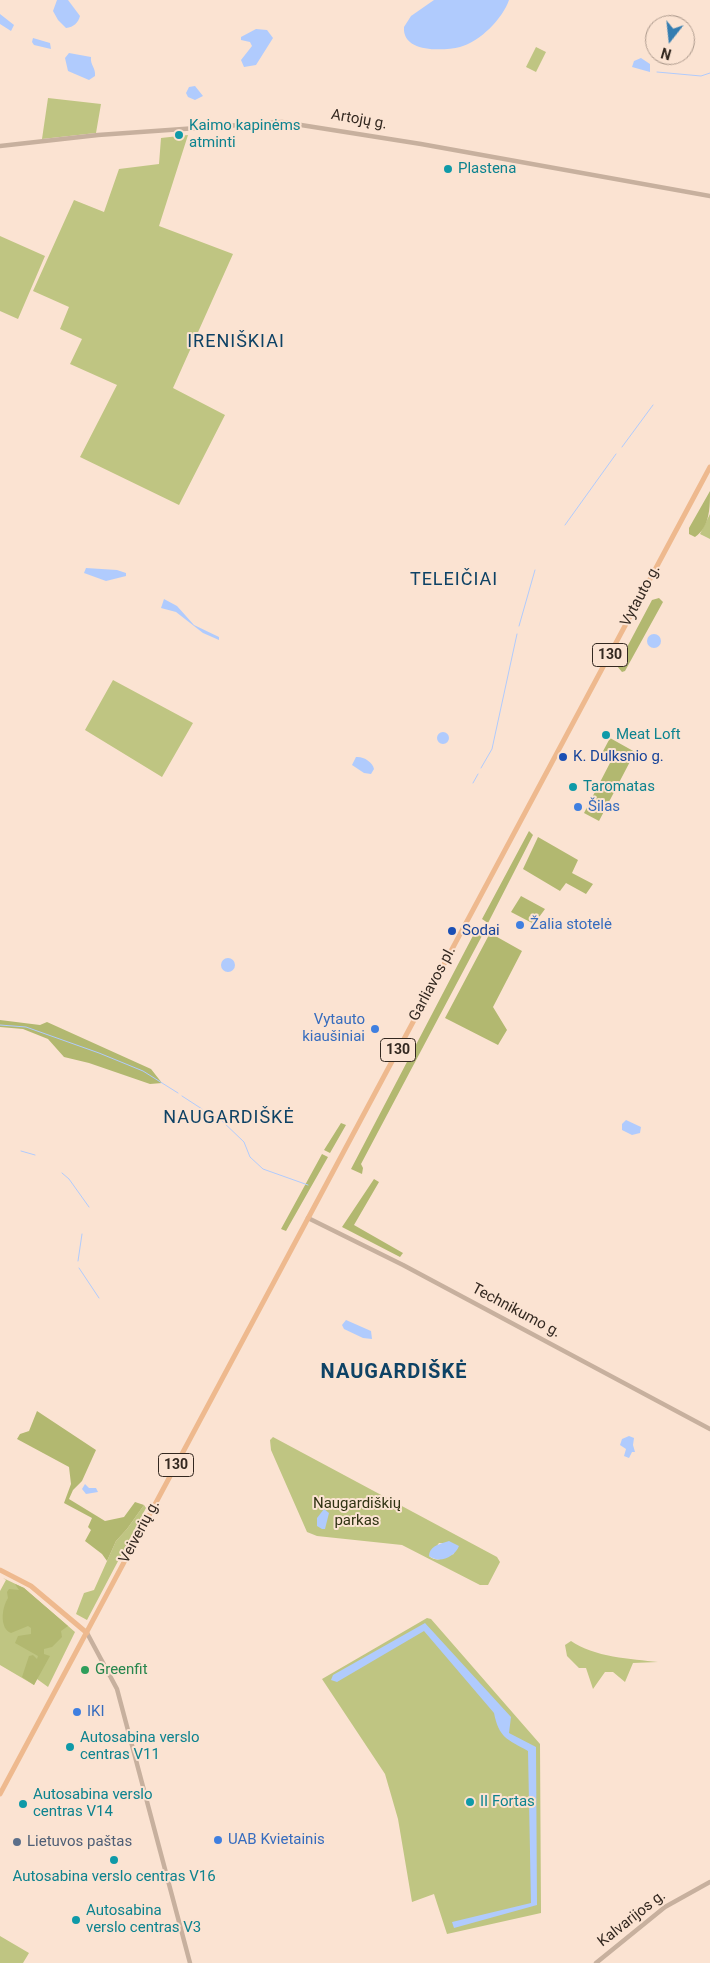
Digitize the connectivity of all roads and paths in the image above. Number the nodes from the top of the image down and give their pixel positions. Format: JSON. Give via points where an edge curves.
{"nodes":[{"id":1,"x":0,"y":146,"type":"edge"},
{"id":2,"x":710,"y":196,"type":"edge"},
{"id":3,"x":710,"y":467,"type":"edge"},
{"id":4,"x":544,"y":778,"type":"joint"},
{"id":5,"x":308,"y":1218,"type":"junction"},
{"id":6,"x":710,"y":1429,"type":"edge"},
{"id":7,"x":0,"y":1570,"type":"edge"},
{"id":8,"x":86,"y":1633,"type":"junction"},
{"id":9,"x":0,"y":1794,"type":"edge"},
{"id":10,"x":710,"y":1882,"type":"edge"},
{"id":11,"x":190,"y":1963,"type":"edge"},
{"id":12,"x":596,"y":1963,"type":"edge"}],
"edges":[{"from":1,"to":2,"type":"main road","name":"Artojų g.","via":[[98,135],[282,122]]},
{"from":3,"to":4,"type":"main road","name":"Vytauto g.","number":"130"},
{"from":4,"to":5,"type":"main road","name":"Garliavos pl.","number":"130"},
{"from":5,"to":6,"type":"main road","name":"Technikumo g.","via":[[417,1272]]},
{"from":5,"to":8,"type":"main road","name":"Veiverių g.","number":"130"},
{"from":7,"to":8,"type":"main road","via":[[31,1586]]},
{"from":8,"to":9,"type":"main road","name":"Veiverių g.","number":"130"},
{"from":8,"to":11,"type":"main road","via":[[119,1696]]},
{"from":10,"to":12,"type":"main road","name":"Kalvarijos g.","via":[[665,1907]]}]}
